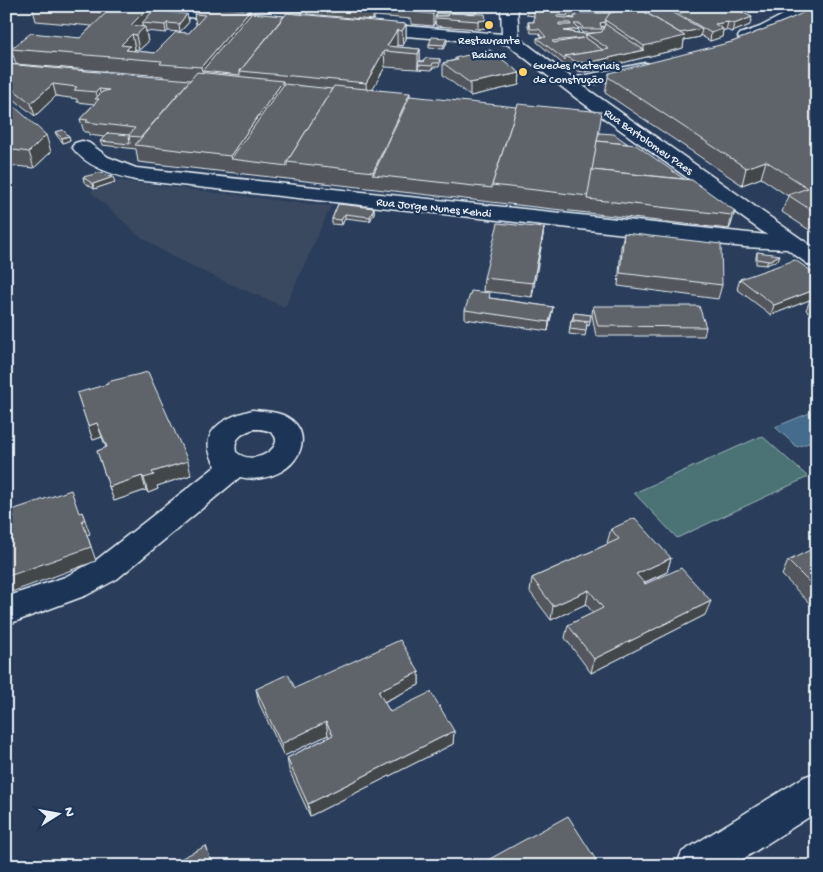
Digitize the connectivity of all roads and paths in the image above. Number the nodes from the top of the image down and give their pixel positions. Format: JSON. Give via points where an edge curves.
{"nodes":[{"id":1,"x":122,"y":6,"type":"edge"},
{"id":2,"x":509,"y":6,"type":"edge"},
{"id":3,"x":812,"y":6,"type":"edge"},
{"id":4,"x":247,"y":18,"type":"edge"},
{"id":5,"x":353,"y":27,"type":"edge"},
{"id":6,"x":512,"y":40,"type":"junction"},
{"id":7,"x":730,"y":43,"type":"edge"},
{"id":8,"x":658,"y":65,"type":"edge"},
{"id":9,"x":568,"y":84,"type":"junction"},
{"id":10,"x":82,"y":147,"type":"dead end"},
{"id":11,"x":793,"y":243,"type":"junction"},
{"id":12,"x":817,"y":260,"type":"edge"},
{"id":13,"x":236,"y":466,"type":"dead end"},
{"id":14,"x":6,"y":611,"type":"edge"},
{"id":15,"x":817,"y":790,"type":"edge"},
{"id":16,"x":696,"y":866,"type":"edge"}],
"edges":[{"from":1,"to":4,"type":"street"},
{"from":2,"to":6,"type":"street"},
{"from":3,"to":7,"type":"street","via":[[766,30]]},
{"from":5,"to":6,"type":"street"},
{"from":6,"to":9,"type":"street","name":"Rua Bartolomeu Paes"},
{"from":8,"to":9,"type":"street"},
{"from":9,"to":11,"type":"street","name":"Rua Bartolomeu Paes"},
{"from":10,"to":11,"type":"street","name":"Rua Jorge Nunes Kehdi","via":[[96,160],[135,174]]},
{"from":11,"to":12,"type":"street","name":"Rua Bartolomeu Paes"},
{"from":13,"to":14,"type":"street","via":[[106,570],[76,586]]},
{"from":15,"to":16,"type":"street"}]}
